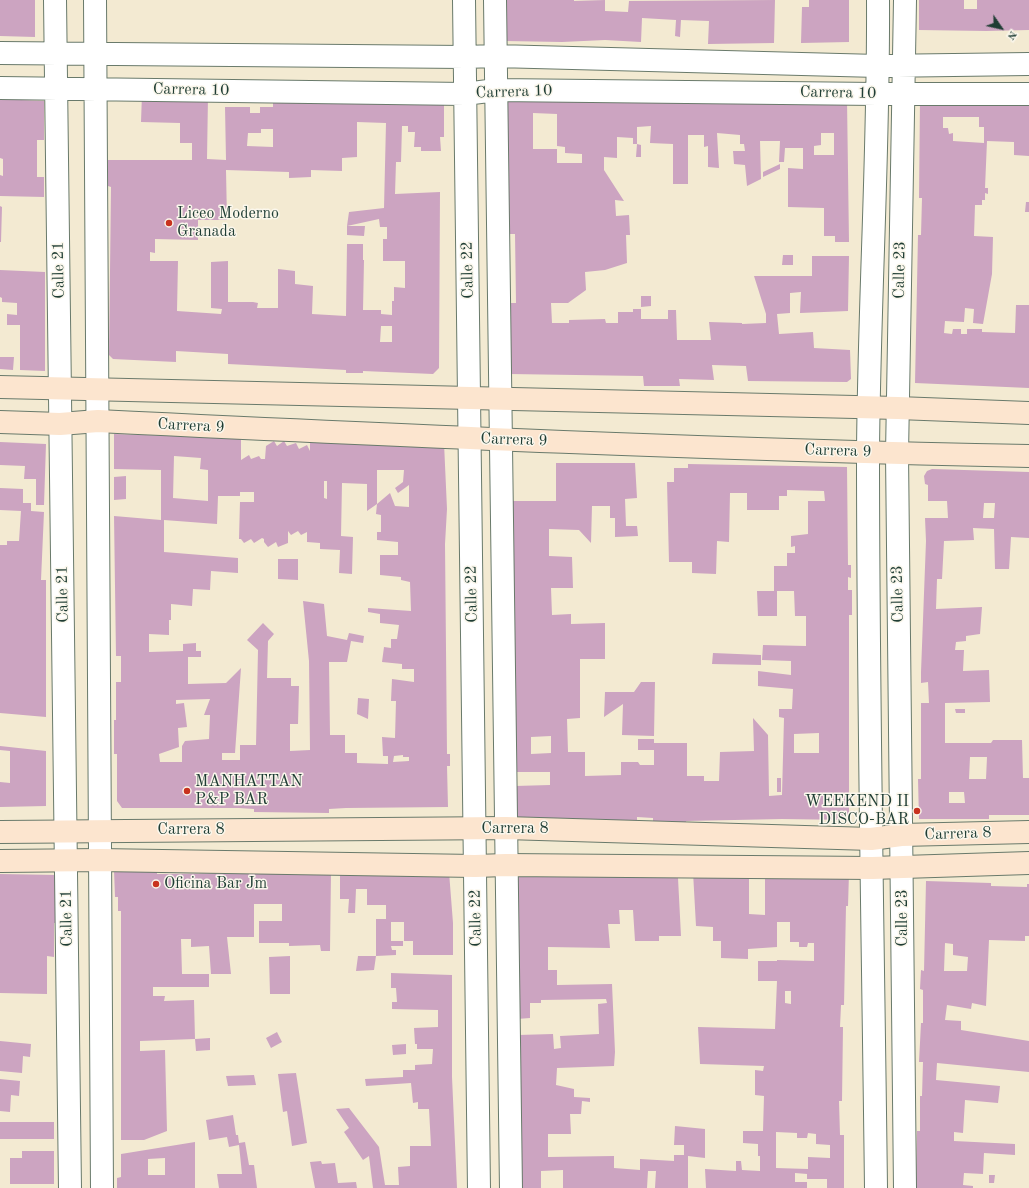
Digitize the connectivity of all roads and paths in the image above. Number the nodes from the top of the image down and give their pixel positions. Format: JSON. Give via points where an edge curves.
{"nodes":[{"id":1,"x":55,"y":0,"type":"edge"},
{"id":2,"x":95,"y":0,"type":"edge"},
{"id":3,"x":464,"y":0,"type":"edge"},
{"id":4,"x":495,"y":0,"type":"edge"},
{"id":5,"x":878,"y":0,"type":"edge"},
{"id":6,"x":905,"y":0,"type":"edge"},
{"id":7,"x":0,"y":53,"type":"edge"},
{"id":8,"x":56,"y":54,"type":"junction"},
{"id":9,"x":95,"y":54,"type":"junction"},
{"id":10,"x":496,"y":56,"type":"junction"},
{"id":11,"x":465,"y":57,"type":"junction"},
{"id":12,"x":1029,"y":64,"type":"edge"},
{"id":13,"x":878,"y":66,"type":"junction"},
{"id":14,"x":905,"y":66,"type":"junction"},
{"id":15,"x":0,"y":88,"type":"edge"},
{"id":16,"x":96,"y":89,"type":"junction"},
{"id":17,"x":56,"y":90,"type":"junction"},
{"id":18,"x":496,"y":90,"type":"junction"},
{"id":19,"x":465,"y":94,"type":"junction"},
{"id":20,"x":877,"y":94,"type":"junction"},
{"id":21,"x":903,"y":94,"type":"junction"},
{"id":22,"x":1029,"y":94,"type":"edge"},
{"id":23,"x":0,"y":387,"type":"edge"},
{"id":24,"x":60,"y":388,"type":"junction"},
{"id":25,"x":97,"y":389,"type":"junction"},
{"id":26,"x":469,"y":398,"type":"junction"},
{"id":27,"x":501,"y":398,"type":"junction"},
{"id":28,"x":869,"y":407,"type":"junction"},
{"id":29,"x":898,"y":408,"type":"junction"},
{"id":30,"x":1029,"y":413,"type":"edge"},
{"id":31,"x":0,"y":422,"type":"edge"},
{"id":32,"x":98,"y":422,"type":"junction"},
{"id":33,"x":60,"y":424,"type":"junction"},
{"id":34,"x":470,"y":438,"type":"junction"},
{"id":35,"x":501,"y":440,"type":"junction"},
{"id":36,"x":868,"y":452,"type":"junction"},
{"id":37,"x":897,"y":454,"type":"junction"},
{"id":38,"x":1029,"y":456,"type":"edge"},
{"id":39,"x":506,"y":828,"type":"junction"},
{"id":40,"x":475,"y":829,"type":"junction"},
{"id":41,"x":100,"y":830,"type":"junction"},
{"id":42,"x":0,"y":832,"type":"edge"},
{"id":43,"x":66,"y":832,"type":"junction"},
{"id":44,"x":1029,"y":832,"type":"edge"},
{"id":45,"x":901,"y":835,"type":"junction"},
{"id":46,"x":871,"y":838,"type":"junction"},
{"id":47,"x":100,"y":860,"type":"junction"},
{"id":48,"x":0,"y":861,"type":"edge"},
{"id":49,"x":66,"y":861,"type":"junction"},
{"id":50,"x":1029,"y":864,"type":"edge"},
{"id":51,"x":506,"y":865,"type":"junction"},
{"id":52,"x":475,"y":866,"type":"junction"},
{"id":53,"x":903,"y":867,"type":"junction"},
{"id":54,"x":872,"y":868,"type":"junction"},
{"id":55,"x":70,"y":1188,"type":"edge"},
{"id":56,"x":102,"y":1188,"type":"edge"},
{"id":57,"x":479,"y":1188,"type":"edge"},
{"id":58,"x":510,"y":1188,"type":"edge"},
{"id":59,"x":876,"y":1188,"type":"edge"},
{"id":60,"x":906,"y":1188,"type":"edge"}],
"edges":[{"from":1,"to":8,"type":"street","name":"Calle 21"},
{"from":2,"to":9,"type":"street","name":"Calle 21"},
{"from":3,"to":11,"type":"street","name":"Calle 22"},
{"from":4,"to":10,"type":"street","name":"Calle 22"},
{"from":5,"to":13,"type":"street","name":"Calle 23"},
{"from":6,"to":14,"type":"street","name":"Calle 23"},
{"from":7,"to":8,"type":"street","name":"Carrera 10"},
{"from":8,"to":9,"type":"street","name":"Carrera 10"},
{"from":8,"to":17,"type":"street","name":"Calle 21"},
{"from":9,"to":11,"type":"street","name":"Carrera 10"},
{"from":9,"to":16,"type":"street","name":"Calle 21"},
{"from":10,"to":11,"type":"street","name":"Carrera 10"},
{"from":10,"to":13,"type":"street","name":"Carrera 10"},
{"from":10,"to":18,"type":"street","name":"Calle 22"},
{"from":11,"to":19,"type":"street","name":"Calle 22"},
{"from":12,"to":14,"type":"street","name":"Carrera 10"},
{"from":13,"to":14,"type":"street","name":"Carrera 10"},
{"from":13,"to":20,"type":"street","name":"Calle 23"},
{"from":14,"to":21,"type":"street","name":"Calle 23"},
{"from":15,"to":17,"type":"street","name":"Carrera 10"},
{"from":16,"to":17,"type":"street","name":"Carrera 10"},
{"from":16,"to":19,"type":"street","name":"Carrera 10"},
{"from":16,"to":25,"type":"street","name":"Calle 21"},
{"from":17,"to":24,"type":"street","name":"Calle 21"},
{"from":18,"to":19,"type":"street","name":"Carrera 10"},
{"from":18,"to":20,"type":"street","name":"Carrera 10"},
{"from":18,"to":27,"type":"street","name":"Calle 22"},
{"from":19,"to":26,"type":"street","name":"Calle 22"},
{"from":20,"to":21,"type":"street","name":"Carrera 10"},
{"from":20,"to":28,"type":"street","name":"Calle 23"},
{"from":21,"to":22,"type":"street","name":"Carrera 10"},
{"from":21,"to":29,"type":"street","name":"Calle 23"},
{"from":23,"to":24,"type":"street"},
{"from":24,"to":25,"type":"street"},
{"from":24,"to":33,"type":"street","name":"Calle 21"},
{"from":25,"to":26,"type":"street"},
{"from":25,"to":32,"type":"street","name":"Calle 21"},
{"from":26,"to":27,"type":"street"},
{"from":26,"to":34,"type":"street","name":"Calle 22"},
{"from":27,"to":28,"type":"street"},
{"from":27,"to":35,"type":"street","name":"Calle 22"},
{"from":28,"to":29,"type":"street"},
{"from":28,"to":36,"type":"street","name":"Calle 23"},
{"from":29,"to":30,"type":"street"},
{"from":29,"to":37,"type":"street","name":"Calle 23"},
{"from":31,"to":33,"type":"street","name":"Carrera 9"},
{"from":32,"to":33,"type":"street","name":"Carrera 9"},
{"from":32,"to":34,"type":"street","name":"Carrera 9"},
{"from":32,"to":41,"type":"street","name":"Calle 21"},
{"from":33,"to":43,"type":"street","name":"Calle 21"},
{"from":34,"to":35,"type":"street","name":"Carrera 9"},
{"from":34,"to":40,"type":"street","name":"Calle 22"},
{"from":35,"to":36,"type":"street","name":"Carrera 9"},
{"from":35,"to":39,"type":"street","name":"Calle 22"},
{"from":36,"to":37,"type":"street","name":"Carrera 9"},
{"from":36,"to":46,"type":"street","name":"Calle 23"},
{"from":37,"to":38,"type":"street","name":"Carrera 9"},
{"from":37,"to":45,"type":"street","name":"Calle 23"},
{"from":39,"to":40,"type":"street","name":"Carrera 8"},
{"from":39,"to":46,"type":"street","name":"Carrera 8"},
{"from":39,"to":51,"type":"street","name":"Calle 22"},
{"from":40,"to":41,"type":"street","name":"Carrera 8"},
{"from":40,"to":52,"type":"street","name":"Calle 22"},
{"from":41,"to":43,"type":"street","name":"Carrera 8"},
{"from":41,"to":47,"type":"street","name":"Calle 21"},
{"from":42,"to":43,"type":"street","name":"Carrera 8"},
{"from":43,"to":49,"type":"street","name":"Calle 21"},
{"from":44,"to":45,"type":"street","name":"Carrera 8"},
{"from":45,"to":46,"type":"street","name":"Carrera 8"},
{"from":45,"to":53,"type":"street","name":"Calle 23"},
{"from":46,"to":54,"type":"street","name":"Calle 23"},
{"from":47,"to":49,"type":"street","name":"Carrera 8"},
{"from":47,"to":52,"type":"street","name":"Carrera 8"},
{"from":47,"to":56,"type":"street","name":"Calle 21"},
{"from":48,"to":49,"type":"street","name":"Carrera 8"},
{"from":49,"to":55,"type":"street","name":"Calle 21"},
{"from":50,"to":53,"type":"street","name":"Carrera 8"},
{"from":51,"to":52,"type":"street","name":"Carrera 8"},
{"from":51,"to":54,"type":"street","name":"Carrera 8"},
{"from":51,"to":58,"type":"street","name":"Calle 22"},
{"from":52,"to":57,"type":"street","name":"Calle 22"},
{"from":53,"to":54,"type":"street","name":"Carrera 8"},
{"from":53,"to":60,"type":"street","name":"Calle 23"},
{"from":54,"to":59,"type":"street","name":"Calle 23"}]}
